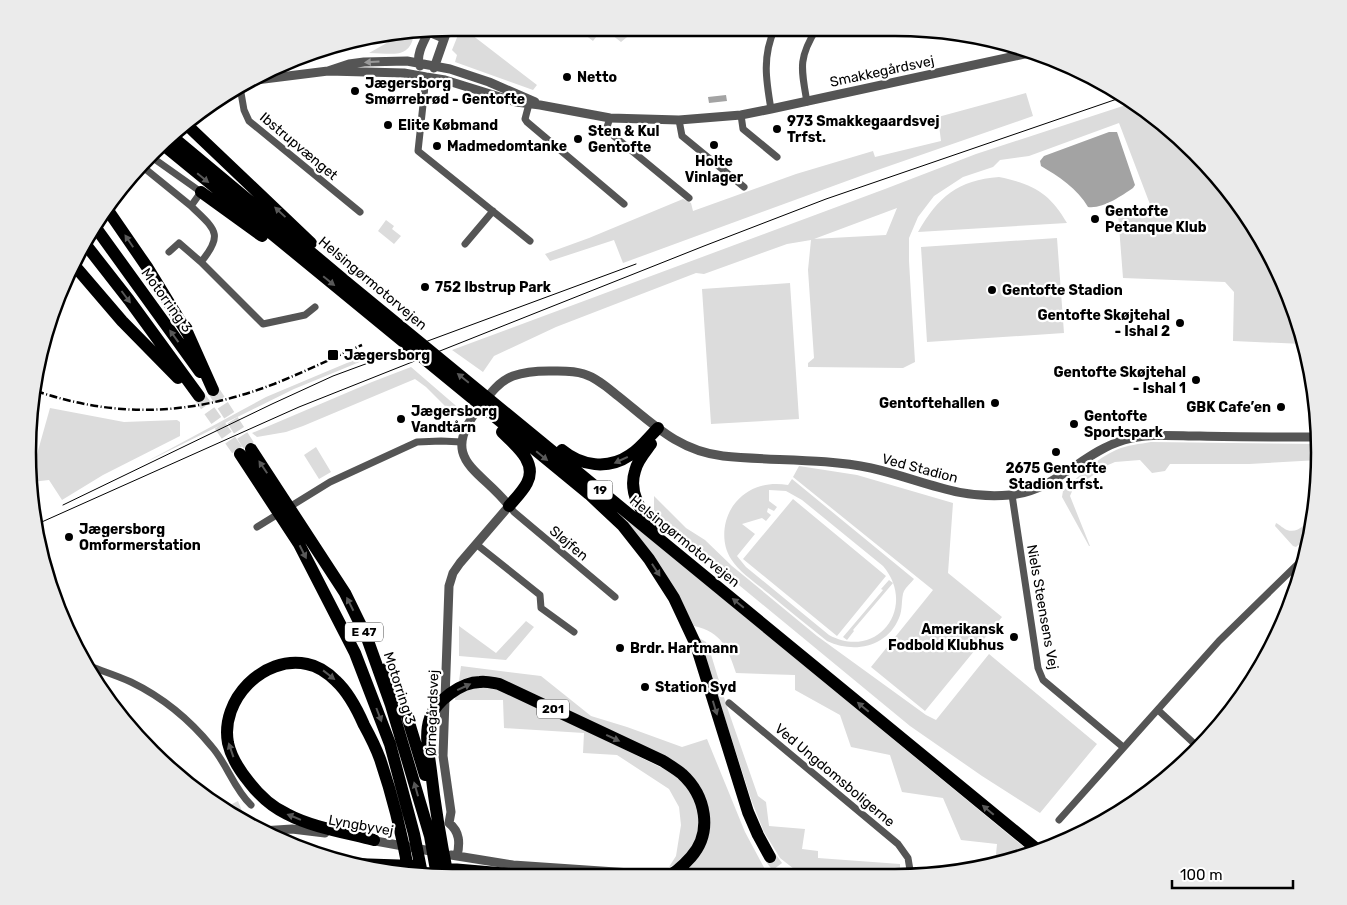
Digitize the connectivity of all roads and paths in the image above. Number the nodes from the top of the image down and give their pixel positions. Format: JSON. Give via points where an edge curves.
{"nodes":[{"id":1,"x":772,"y":36,"type":"edge"},
{"id":2,"x":812,"y":36,"type":"edge"},
{"id":3,"x":425,"y":37,"type":"edge"},
{"id":4,"x":437,"y":37,"type":"edge"},
{"id":5,"x":443,"y":39,"type":"joint"},
{"id":6,"x":1019,"y":55,"type":"edge"},
{"id":7,"x":418,"y":62,"type":"junction"},
{"id":8,"x":436,"y":65,"type":"junction"},
{"id":9,"x":328,"y":70,"type":"junction"},
{"id":10,"x":426,"y":77,"type":"junction"},
{"id":11,"x":270,"y":78,"type":"edge"},
{"id":12,"x":241,"y":94,"type":"edge"},
{"id":13,"x":807,"y":102,"type":"junction"},
{"id":14,"x":529,"y":104,"type":"junction"},
{"id":15,"x":540,"y":105,"type":"junction"},
{"id":16,"x":771,"y":109,"type":"junction"},
{"id":17,"x":741,"y":115,"type":"junction"},
{"id":18,"x":610,"y":118,"type":"junction"},
{"id":19,"x":679,"y":120,"type":"junction"},
{"id":20,"x":191,"y":129,"type":"edge"},
{"id":21,"x":177,"y":141,"type":"edge"},
{"id":22,"x":168,"y":149,"type":"edge"},
{"id":23,"x":777,"y":157,"type":"dead end"},
{"id":24,"x":156,"y":160,"type":"edge"},
{"id":25,"x":147,"y":170,"type":"edge"},
{"id":26,"x":744,"y":187,"type":"dead end"},
{"id":27,"x":201,"y":192,"type":"junction"},
{"id":28,"x":689,"y":198,"type":"dead end"},
{"id":29,"x":624,"y":204,"type":"dead end"},
{"id":30,"x":192,"y":206,"type":"junction"},
{"id":31,"x":493,"y":211,"type":"junction"},
{"id":32,"x":360,"y":212,"type":"dead end"},
{"id":33,"x":111,"y":214,"type":"edge"},
{"id":34,"x":99,"y":232,"type":"edge"},
{"id":35,"x":530,"y":241,"type":"dead end"},
{"id":36,"x":465,"y":244,"type":"dead end"},
{"id":37,"x":89,"y":249,"type":"edge"},
{"id":38,"x":169,"y":252,"type":"dead end"},
{"id":39,"x":201,"y":262,"type":"junction"},
{"id":40,"x":313,"y":268,"type":"junction"},
{"id":41,"x":78,"y":270,"type":"edge"},
{"id":42,"x":350,"y":285,"type":"junction"},
{"id":43,"x":315,"y":307,"type":"dead end"},
{"id":44,"x":450,"y":380,"type":"junction"},
{"id":45,"x":492,"y":402,"type":"junction"},
{"id":46,"x":658,"y":428,"type":"junction"},
{"id":47,"x":1310,"y":438,"type":"edge"},
{"id":48,"x":462,"y":442,"type":"junction"},
{"id":49,"x":1012,"y":495,"type":"junction"},
{"id":50,"x":510,"y":506,"type":"junction"},
{"id":51,"x":257,"y":528,"type":"dead end"},
{"id":52,"x":476,"y":544,"type":"junction"},
{"id":53,"x":672,"y":549,"type":"junction"},
{"id":54,"x":1295,"y":567,"type":"edge"},
{"id":55,"x":615,"y":597,"type":"dead end"},
{"id":56,"x":574,"y":632,"type":"dead end"},
{"id":57,"x":367,"y":638,"type":"junction"},
{"id":58,"x":97,"y":669,"type":"edge"},
{"id":59,"x":729,"y":703,"type":"dead end"},
{"id":60,"x":1158,"y":710,"type":"junction"},
{"id":61,"x":1193,"y":742,"type":"edge"},
{"id":62,"x":1123,"y":748,"type":"junction"},
{"id":63,"x":251,"y":805,"type":"dead end"},
{"id":64,"x":434,"y":806,"type":"junction"},
{"id":65,"x":1059,"y":820,"type":"dead end"},
{"id":66,"x":277,"y":830,"type":"edge"},
{"id":67,"x":374,"y":840,"type":"junction"},
{"id":68,"x":1032,"y":846,"type":"edge"},
{"id":69,"x":454,"y":855,"type":"junction"},
{"id":70,"x":770,"y":857,"type":"tunnel mouth"},
{"id":71,"x":409,"y":866,"type":"edge"},
{"id":72,"x":513,"y":866,"type":"junction"},
{"id":73,"x":421,"y":868,"type":"edge"},
{"id":74,"x":436,"y":868,"type":"edge"},
{"id":75,"x":910,"y":868,"type":"edge"},
{"id":76,"x":450,"y":869,"type":"edge"},
{"id":77,"x":486,"y":869,"type":"edge"},
{"id":78,"x":561,"y":869,"type":"edge"},
{"id":79,"x":679,"y":869,"type":"edge"}],
"edges":[{"from":1,"to":16,"type":"street","via":[[765,70]]},
{"from":2,"to":13,"type":"street","via":[[802,58],[801,71]]},
{"from":3,"to":7,"type":"street"},
{"from":4,"to":5,"type":"street"},
{"from":5,"to":8,"type":"street"},
{"from":6,"to":13,"type":"street","name":"Smakkegårdsvej"},
{"from":7,"to":8,"type":"street","name":"Smakkegårdsvej"},
{"from":7,"to":9,"type":"street","name":"Smakkegårdsvej","one_way":true,"via":[[374,61]]},
{"from":7,"to":10,"type":"street"},
{"from":8,"to":10,"type":"street"},
{"from":8,"to":15,"type":"street","name":"Smakkegårdsvej","via":[[483,80]]},
{"from":9,"to":10,"type":"street","name":"Smakkegårdsvej"},
{"from":9,"to":11,"type":"street"},
{"from":10,"to":14,"type":"street","name":"Smakkegårdsvej"},
{"from":10,"to":31,"type":"street","via":[[418,151]]},
{"from":12,"to":32,"type":"street","name":"Ibstrupvænget","via":[[249,121]]},
{"from":13,"to":16,"type":"street","name":"Smakkegårdsvej"},
{"from":14,"to":15,"type":"street","name":"Smakkegårdsvej"},
{"from":14,"to":29,"type":"street","via":[[527,122]]},
{"from":15,"to":18,"type":"street","name":"Smakkegårdsvej"},
{"from":16,"to":17,"type":"street","name":"Smakkegårdsvej"},
{"from":17,"to":19,"type":"street","name":"Smakkegårdsvej"},
{"from":17,"to":23,"type":"street","via":[[743,128]]},
{"from":18,"to":19,"type":"street","name":"Smakkegårdsvej"},
{"from":18,"to":28,"type":"street","via":[[609,132]]},
{"from":19,"to":26,"type":"street","via":[[682,136]]},
{"from":42,"to":20,"type":"highway","one_way":true,"via":[[287,219]]},
{"from":21,"to":42,"type":"highway","name":"Helsingørmotorvejen","number":"19"},
{"from":22,"to":40,"type":"highway","name":"Helsingørmotorvejen","number":"19","one_way":true},
{"from":24,"to":27,"type":"street"},
{"from":25,"to":30,"type":"street"},
{"from":27,"to":30,"type":"street"},
{"from":27,"to":40,"type":"highway"},
{"from":30,"to":39,"type":"street","via":[[216,236],[213,248]]},
{"from":31,"to":35,"type":"street"},
{"from":31,"to":36,"type":"street"},
{"from":33,"to":34,"type":"highway","name":"Motorring 3","via":[[188,334],[213,390]]},
{"from":37,"to":41,"type":"highway","one_way":true,"via":[[199,396],[166,367]]},
{"from":38,"to":39,"type":"street","via":[[179,243]]},
{"from":39,"to":43,"type":"street","via":[[263,324],[305,315]]},
{"from":40,"to":44,"type":"highway","name":"Helsingørmotorvejen","number":"19","one_way":true},
{"from":45,"to":42,"type":"highway","name":"Helsingørmotorvejen","number":"19","one_way":true},
{"from":44,"to":50,"type":"highway","via":[[521,451],[527,461],[530,474],[527,484]]},
{"from":44,"to":70,"type":"highway","name":"Helsingørmotorvejen","number":"19","one_way":true,"via":[[589,494],[623,526],[649,559],[674,598],[696,645],[748,812]]},
{"from":46,"to":45,"type":"highway","one_way":true,"via":[[631,455],[614,463],[594,464],[567,454],[528,423]]},
{"from":45,"to":53,"type":"highway","name":"Helsingørmotorvejen","number":"19"},
{"from":46,"to":48,"type":"street","via":[[612,391],[583,374],[561,371],[527,373],[508,378],[500,384],[469,421]]},
{"from":46,"to":49,"type":"street","name":"Ved Stadion","via":[[684,446],[723,456],[826,462],[870,468],[948,491],[983,496]]},
{"from":46,"to":53,"type":"highway","via":[[635,471],[634,493],[645,516]]},
{"from":47,"to":49,"type":"street","name":"Ved Stadion","via":[[1134,437],[1098,451],[1043,486]]},
{"from":48,"to":50,"type":"street","via":[[468,464]]},
{"from":48,"to":51,"type":"street","via":[[417,442],[330,482]]},
{"from":49,"to":62,"type":"street","name":"Niels Steensens Vej","via":[[1038,668],[1043,680]]},
{"from":50,"to":52,"type":"street","name":"Ørnegårdsvej"},
{"from":50,"to":55,"type":"street","name":"Sløjfen"},
{"from":52,"to":56,"type":"street","via":[[540,595],[541,608]]},
{"from":52,"to":69,"type":"street","name":"Ørnegårdsvej","via":[[453,573],[449,586],[444,769],[451,812],[449,823],[455,828],[458,838]]},
{"from":68,"to":53,"type":"highway","name":"Helsingørmotorvejen","number":"19","one_way":true},
{"from":54,"to":60,"type":"street","via":[[1219,640]]},
{"from":57,"to":64,"type":"highway","via":[[377,650],[407,716]]},
{"from":57,"to":73,"type":"highway","name":"Motorring 3","number":"E 47","one_way":true,"via":[[344,594],[245,452],[299,544],[355,653],[390,744]]},
{"from":74,"to":57,"type":"highway","name":"Motorring 3","number":"E 47","one_way":true,"via":[[430,836],[391,705]]},
{"from":58,"to":63,"type":"street","via":[[150,692],[178,712],[214,748]]},
{"from":59,"to":75,"type":"street","name":"Ved Ungdomsboligerne","via":[[898,844],[908,858]]},
{"from":60,"to":61,"type":"street"},
{"from":60,"to":62,"type":"street"},
{"from":62,"to":65,"type":"street"},
{"from":64,"to":76,"type":"highway"},
{"from":64,"to":79,"type":"highway","number":"201","one_way":true,"via":[[427,741],[429,722],[436,706],[470,683],[499,684],[663,761],[682,774],[700,798],[705,826],[695,853]]},
{"from":66,"to":67,"type":"street","name":"Lyngbyvej","via":[[292,829]]},
{"from":67,"to":69,"type":"street","name":"Lyngbyvej"},
{"from":67,"to":71,"type":"highway","one_way":true,"via":[[286,814],[257,791],[238,766],[228,741],[228,725],[239,693],[253,679],[278,665],[292,663],[307,664],[337,681],[352,701],[380,758]]},
{"from":69,"to":72,"type":"street","name":"Lyngbyvej"},
{"from":72,"to":77,"type":"highway"},
{"from":72,"to":78,"type":"street","name":"Lyngbyvej"}]}
